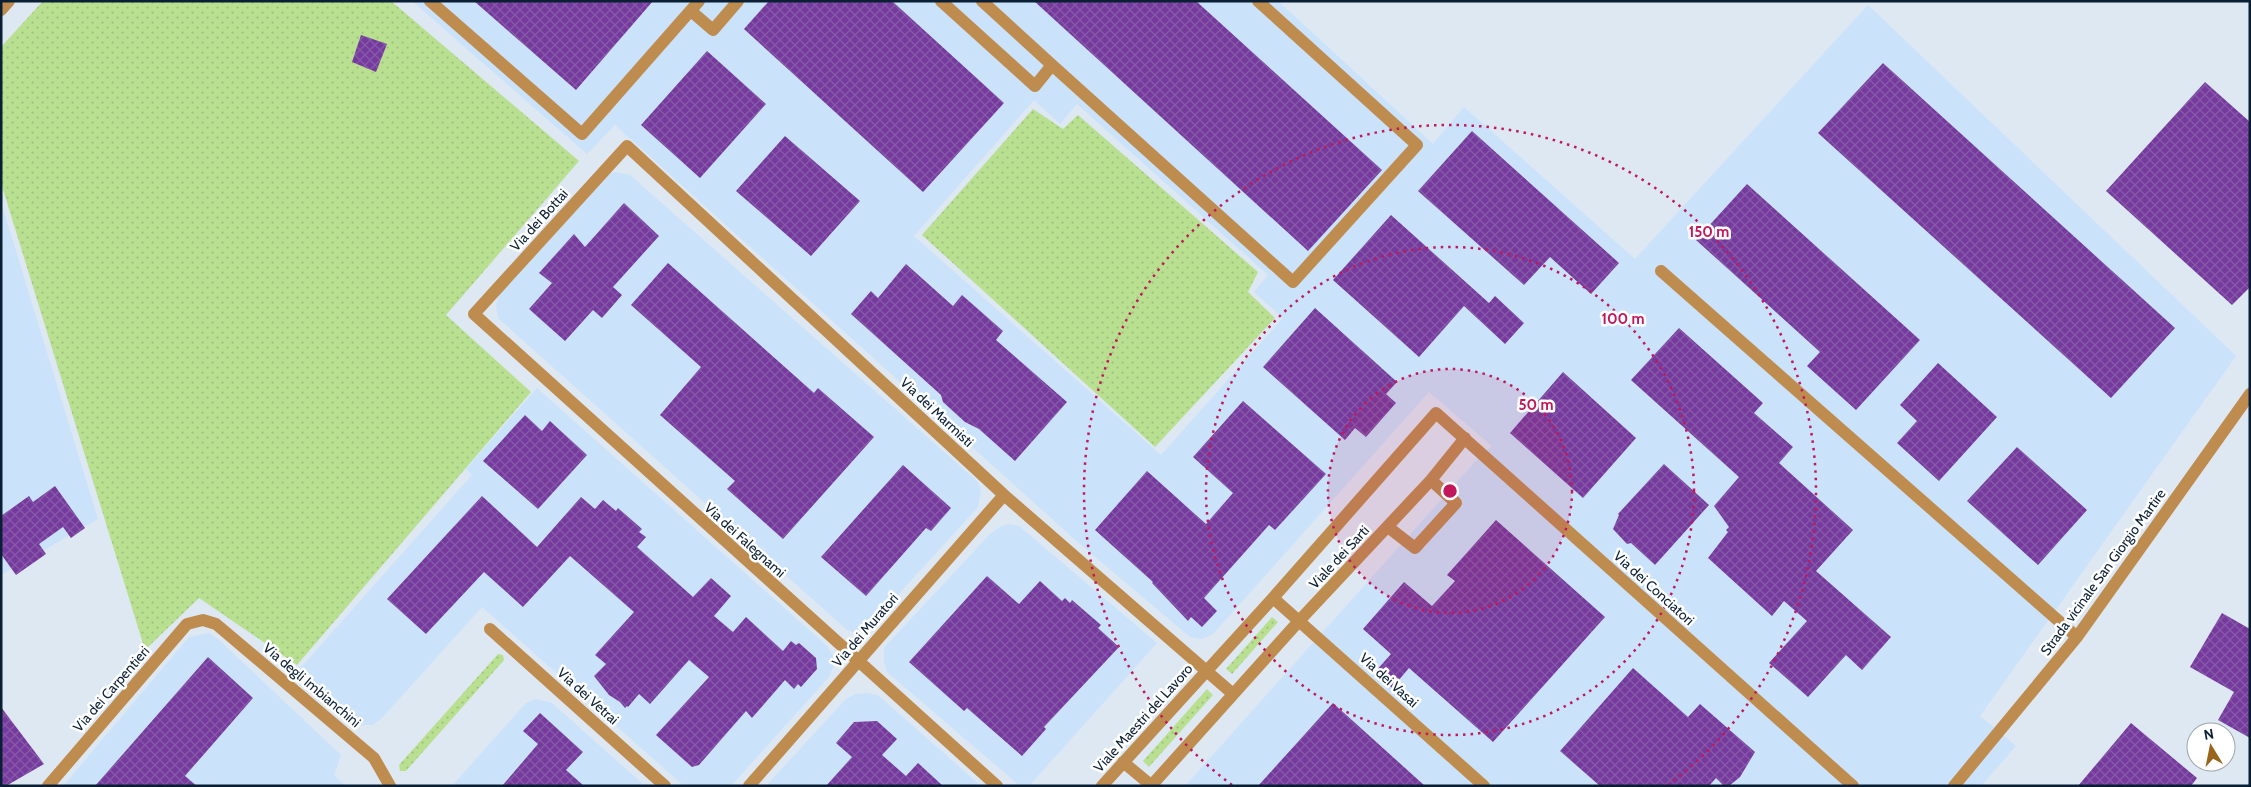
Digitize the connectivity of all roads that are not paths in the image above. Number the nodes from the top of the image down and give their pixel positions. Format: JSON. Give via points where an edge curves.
{"nodes":[{"id":1,"x":9,"y":1,"type":"edge"},
{"id":2,"x":430,"y":1,"type":"edge"},
{"id":3,"x":738,"y":1,"type":"edge"},
{"id":4,"x":941,"y":1,"type":"edge"},
{"id":5,"x":982,"y":1,"type":"edge"},
{"id":6,"x":1258,"y":1,"type":"edge"},
{"id":7,"x":695,"y":6,"type":"edge"},
{"id":8,"x":1,"y":10,"type":"edge"},
{"id":9,"x":1052,"y":65,"type":"junction"},
{"id":10,"x":627,"y":146,"type":"joint"},
{"id":11,"x":1661,"y":271,"type":"dead end"},
{"id":12,"x":474,"y":314,"type":"joint"},
{"id":13,"x":2250,"y":394,"type":"edge"},
{"id":14,"x":1436,"y":413,"type":"joint"},
{"id":15,"x":1465,"y":438,"type":"junction"},
{"id":16,"x":1431,"y":480,"type":"junction"},
{"id":17,"x":1004,"y":495,"type":"junction"},
{"id":18,"x":1388,"y":527,"type":"junction"},
{"id":19,"x":1273,"y":598,"type":"junction"},
{"id":20,"x":202,"y":620,"type":"joint"},
{"id":21,"x":1299,"y":621,"type":"junction"},
{"id":22,"x":490,"y":629,"type":"dead end"},
{"id":23,"x":2077,"y":637,"type":"junction"},
{"id":24,"x":857,"y":662,"type":"junction"},
{"id":25,"x":1206,"y":669,"type":"junction"},
{"id":26,"x":1233,"y":694,"type":"junction"},
{"id":27,"x":1123,"y":762,"type":"junction"},
{"id":28,"x":48,"y":786,"type":"edge"},
{"id":29,"x":390,"y":786,"type":"edge"},
{"id":30,"x":665,"y":786,"type":"edge"},
{"id":31,"x":749,"y":786,"type":"edge"},
{"id":32,"x":997,"y":786,"type":"edge"},
{"id":33,"x":1102,"y":786,"type":"edge"},
{"id":34,"x":1152,"y":786,"type":"edge"},
{"id":35,"x":1484,"y":786,"type":"edge"},
{"id":36,"x":1853,"y":786,"type":"edge"},
{"id":37,"x":1954,"y":786,"type":"edge"}],
"edges":[{"from":1,"to":8,"type":"street"},
{"from":2,"to":7,"type":"street","via":[[582,134]]},
{"from":3,"to":7,"type":"street","via":[[713,30]]},
{"from":4,"to":9,"type":"street","via":[[1035,86]]},
{"from":5,"to":9,"type":"street"},
{"from":6,"to":9,"type":"street","via":[[1417,145],[1293,282]]},
{"from":10,"to":12,"type":"street","name":"Via dei Bottai"},
{"from":10,"to":17,"type":"street","name":"Via dei Marmisti"},
{"from":11,"to":23,"type":"street"},
{"from":12,"to":24,"type":"street","name":"Via dei Falegnami"},
{"from":13,"to":23,"type":"street","name":"Strada vicinale San Giorgio Martire"},
{"from":14,"to":15,"type":"street","name":"Via dei Conciatori"},
{"from":14,"to":19,"type":"street","name":"Viale dei Sarti"},
{"from":15,"to":16,"type":"street","name":"Viale dei Sarti"},
{"from":15,"to":36,"type":"street","name":"Via dei Conciatori"},
{"from":16,"to":18,"type":"street","name":"Viale dei Sarti"},
{"from":16,"to":18,"type":"street","via":[[1456,503],[1415,548]]},
{"from":17,"to":24,"type":"street","name":"Via dei Muratori"},
{"from":17,"to":25,"type":"street","name":"Via dei Marmisti"},
{"from":18,"to":21,"type":"street","name":"Viale dei Sarti"},
{"from":19,"to":21,"type":"street","name":"Via dei Vasai"},
{"from":19,"to":25,"type":"street","name":"Viale dei Sarti"},
{"from":20,"to":28,"type":"street","name":"Via dei Carpentieri","via":[[187,624]]},
{"from":20,"to":29,"type":"street","name":"Via degli Imbianchini","via":[[216,624],[374,758]]},
{"from":21,"to":26,"type":"street","name":"Viale dei Sarti"},
{"from":21,"to":35,"type":"street","name":"Via dei Vasai"},
{"from":22,"to":30,"type":"street","name":"Via dei Vetrai"},
{"from":23,"to":37,"type":"street","name":"Strada vicinale San Giorgio Martire"},
{"from":24,"to":31,"type":"street","name":"Via dei Muratori"},
{"from":24,"to":32,"type":"street","name":"Via dei Falegnami"},
{"from":25,"to":26,"type":"street","name":"Via dei Marmisti"},
{"from":25,"to":27,"type":"street","name":"Viale Maestri del Lavoro"},
{"from":26,"to":34,"type":"street"},
{"from":27,"to":33,"type":"street","name":"Viale Maestri del Lavoro"},
{"from":27,"to":34,"type":"street"}]}
